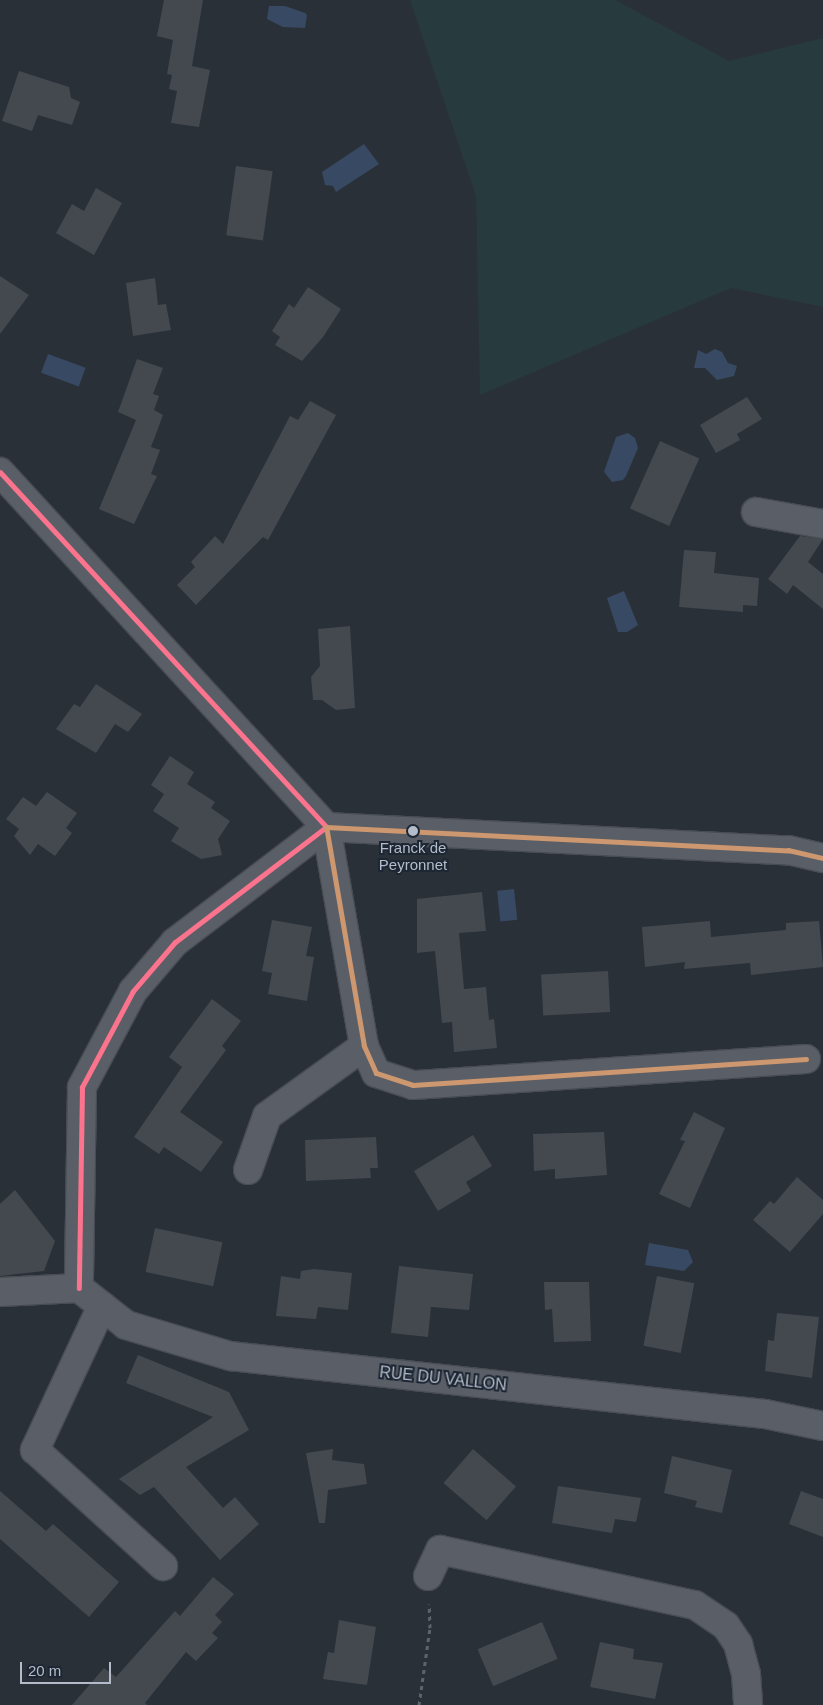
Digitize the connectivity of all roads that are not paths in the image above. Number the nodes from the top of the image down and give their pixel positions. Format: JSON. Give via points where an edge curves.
{"nodes":[{"id":1,"x":0,"y":472,"type":"edge"},
{"id":2,"x":756,"y":512,"type":"dead end"},
{"id":3,"x":823,"y":524,"type":"edge"},
{"id":4,"x":326,"y":827,"type":"junction"},
{"id":5,"x":823,"y":858,"type":"edge"},
{"id":6,"x":364,"y":1046,"type":"junction"},
{"id":7,"x":806,"y":1059,"type":"dead end"},
{"id":8,"x":248,"y":1170,"type":"dead end"},
{"id":9,"x":79,"y":1288,"type":"junction"},
{"id":10,"x":0,"y":1292,"type":"edge"},
{"id":11,"x":102,"y":1306,"type":"junction"},
{"id":12,"x":823,"y":1426,"type":"edge"},
{"id":13,"x":163,"y":1566,"type":"dead end"},
{"id":14,"x":428,"y":1576,"type":"dead end"},
{"id":15,"x":748,"y":1705,"type":"edge"}],
"edges":[{"from":1,"to":4,"type":"street"},
{"from":2,"to":3,"type":"street"},
{"from":4,"to":5,"type":"street","via":[[788,850]]},
{"from":4,"to":6,"type":"street"},
{"from":4,"to":9,"type":"street","via":[[175,942],[133,991],[82,1087]]},
{"from":6,"to":7,"type":"street","via":[[376,1072],[413,1085]]},
{"from":6,"to":8,"type":"street","via":[[267,1116]]},
{"from":9,"to":10,"type":"street"},
{"from":9,"to":11,"type":"street","name":"RUE DU VALLON"},
{"from":11,"to":12,"type":"street","name":"RUE DU VALLON","via":[[126,1325],[230,1356],[765,1414]]},
{"from":11,"to":13,"type":"street","via":[[36,1450]]},
{"from":14,"to":15,"type":"street","via":[[440,1550],[695,1604],[726,1626],[738,1644],[746,1674]]}]}
